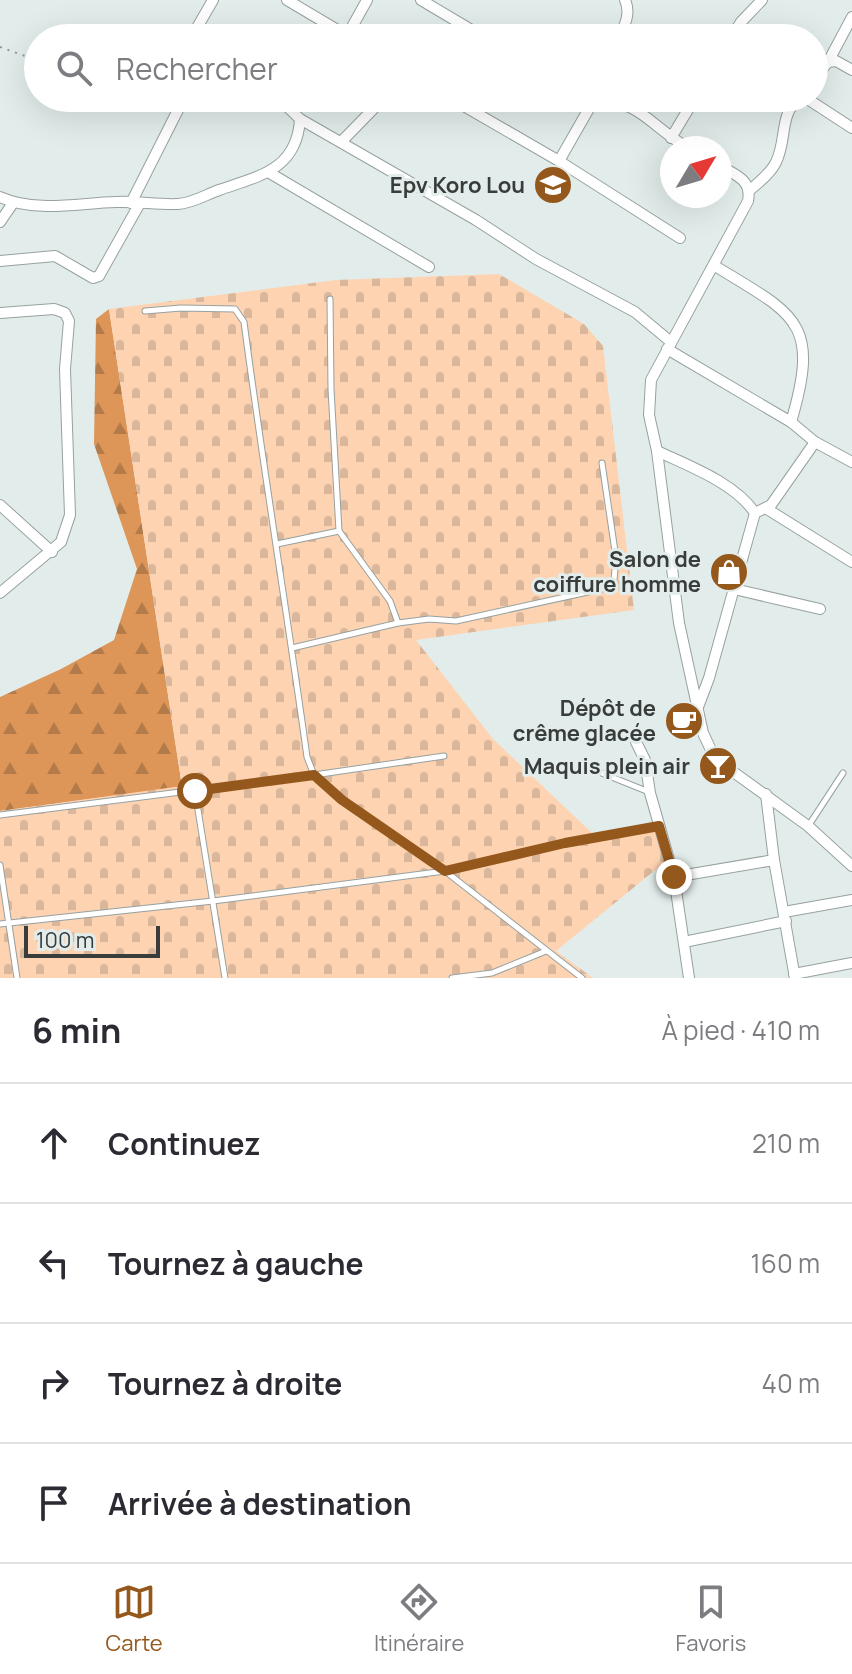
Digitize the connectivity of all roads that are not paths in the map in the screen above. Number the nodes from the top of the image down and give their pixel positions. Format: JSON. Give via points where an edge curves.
{"nodes":[{"id":1,"x":213,"y":0,"type":"edge"},
{"id":2,"x":287,"y":0,"type":"edge"},
{"id":3,"x":367,"y":0,"type":"edge"},
{"id":4,"x":421,"y":0,"type":"edge"},
{"id":5,"x":625,"y":0,"type":"edge"},
{"id":6,"x":762,"y":0,"type":"edge"},
{"id":7,"x":852,"y":17,"type":"edge"},
{"id":8,"x":199,"y":24,"type":"edge"},
{"id":9,"x":327,"y":24,"type":"edge"},
{"id":10,"x":355,"y":24,"type":"edge"},
{"id":11,"x":461,"y":24,"type":"edge"},
{"id":12,"x":624,"y":24,"type":"edge"},
{"id":13,"x":740,"y":24,"type":"edge"},
{"id":14,"x":828,"y":62,"type":"joint"},
{"id":15,"x":852,"y":70,"type":"edge"},
{"id":16,"x":178,"y":112,"type":"edge"},
{"id":17,"x":293,"y":112,"type":"edge"},
{"id":18,"x":370,"y":112,"type":"edge"},
{"id":19,"x":474,"y":112,"type":"edge"},
{"id":20,"x":585,"y":112,"type":"edge"},
{"id":21,"x":640,"y":112,"type":"edge"},
{"id":22,"x":687,"y":112,"type":"edge"},
{"id":23,"x":789,"y":112,"type":"edge"},
{"id":24,"x":827,"y":112,"type":"edge"},
{"id":25,"x":300,"y":119,"type":"junction"},
{"id":26,"x":852,"y":128,"type":"edge"},
{"id":27,"x":669,"y":136,"type":"edge"},
{"id":28,"x":672,"y":136,"type":"edge"},
{"id":29,"x":341,"y":142,"type":"junction"},
{"id":30,"x":559,"y":161,"type":"junction"},
{"id":31,"x":268,"y":172,"type":"junction"},
{"id":32,"x":732,"y":174,"type":"edge"},
{"id":33,"x":750,"y":190,"type":"junction"},
{"id":34,"x":0,"y":197,"type":"edge"},
{"id":35,"x":13,"y":203,"type":"junction"},
{"id":36,"x":136,"y":203,"type":"junction"},
{"id":37,"x":0,"y":222,"type":"edge"},
{"id":38,"x":680,"y":238,"type":"dead end"},
{"id":39,"x":0,"y":261,"type":"edge"},
{"id":40,"x":715,"y":266,"type":"junction"},
{"id":41,"x":429,"y":267,"type":"dead end"},
{"id":42,"x":330,"y":299,"type":"dead end"},
{"id":43,"x":145,"y":311,"type":"dead end"},
{"id":44,"x":0,"y":313,"type":"edge"},
{"id":45,"x":669,"y":346,"type":"junction"},
{"id":46,"x":791,"y":422,"type":"junction"},
{"id":47,"x":815,"y":442,"type":"junction"},
{"id":48,"x":657,"y":451,"type":"junction"},
{"id":49,"x":852,"y":462,"type":"edge"},
{"id":50,"x":602,"y":463,"type":"dead end"},
{"id":51,"x":0,"y":505,"type":"edge"},
{"id":52,"x":767,"y":509,"type":"junction"},
{"id":53,"x":755,"y":513,"type":"junction"},
{"id":54,"x":339,"y":531,"type":"junction"},
{"id":55,"x":277,"y":544,"type":"junction"},
{"id":56,"x":52,"y":552,"type":"junction"},
{"id":57,"x":852,"y":562,"type":"edge"},
{"id":58,"x":734,"y":589,"type":"junction"},
{"id":59,"x":0,"y":593,"type":"edge"},
{"id":60,"x":820,"y":609,"type":"dead end"},
{"id":61,"x":398,"y":623,"type":"junction"},
{"id":62,"x":292,"y":648,"type":"junction"},
{"id":63,"x":697,"y":709,"type":"junction"},
{"id":64,"x":636,"y":742,"type":"dead end"},
{"id":65,"x":444,"y":756,"type":"dead end"},
{"id":66,"x":579,"y":764,"type":"dead end"},
{"id":67,"x":843,"y":773,"type":"dead end"},
{"id":68,"x":314,"y":775,"type":"junction"},
{"id":69,"x":195,"y":791,"type":"junction"},
{"id":70,"x":650,"y":793,"type":"junction"},
{"id":71,"x":766,"y":794,"type":"junction"},
{"id":72,"x":0,"y":815,"type":"edge"},
{"id":73,"x":659,"y":826,"type":"junction"},
{"id":74,"x":808,"y":826,"type":"junction"},
{"id":75,"x":774,"y":860,"type":"junction"},
{"id":76,"x":0,"y":865,"type":"edge"},
{"id":77,"x":852,"y":866,"type":"edge"},
{"id":78,"x":445,"y":871,"type":"junction"},
{"id":79,"x":674,"y":877,"type":"junction"},
{"id":80,"x":852,"y":900,"type":"edge"},
{"id":81,"x":213,"y":901,"type":"junction"},
{"id":82,"x":785,"y":916,"type":"junction"},
{"id":83,"x":8,"y":923,"type":"junction"},
{"id":84,"x":0,"y":924,"type":"edge"},
{"id":85,"x":684,"y":942,"type":"junction"},
{"id":86,"x":547,"y":951,"type":"junction"},
{"id":87,"x":852,"y":963,"type":"edge"},
{"id":88,"x":794,"y":976,"type":"edge"},
{"id":89,"x":17,"y":978,"type":"edge"},
{"id":90,"x":225,"y":978,"type":"edge"},
{"id":91,"x":452,"y":978,"type":"edge"},
{"id":92,"x":582,"y":978,"type":"edge"},
{"id":93,"x":689,"y":978,"type":"edge"}],
"edges":[{"from":1,"to":8,"type":"street"},
{"from":2,"to":9,"type":"street"},
{"from":3,"to":10,"type":"street"},
{"from":4,"to":11,"type":"street"},
{"from":5,"to":12,"type":"street","via":[[629,8]]},
{"from":6,"to":13,"type":"street"},
{"from":7,"to":14,"type":"street"},
{"from":14,"to":15,"type":"street"},
{"from":16,"to":36,"type":"street"},
{"from":17,"to":25,"type":"street"},
{"from":18,"to":29,"type":"street"},
{"from":19,"to":30,"type":"street"},
{"from":20,"to":30,"type":"street"},
{"from":21,"to":27,"type":"street"},
{"from":22,"to":28,"type":"street"},
{"from":23,"to":33,"type":"street","via":[[774,167]]},
{"from":24,"to":26,"type":"street"},
{"from":25,"to":29,"type":"street"},
{"from":25,"to":31,"type":"street","via":[[293,150]]},
{"from":29,"to":45,"type":"street","via":[[635,312]]},
{"from":30,"to":38,"type":"street"},
{"from":31,"to":36,"type":"street","via":[[193,202]]},
{"from":31,"to":41,"type":"street"},
{"from":32,"to":33,"type":"street"},
{"from":33,"to":40,"type":"street"},
{"from":34,"to":35,"type":"street"},
{"from":35,"to":36,"type":"street"},
{"from":35,"to":37,"type":"street"},
{"from":36,"to":39,"type":"street","via":[[99,276],[93,278],[55,256]]},
{"from":40,"to":45,"type":"street"},
{"from":40,"to":46,"type":"street","via":[[777,304],[794,321],[803,367]]},
{"from":42,"to":54,"type":"lane"},
{"from":43,"to":55,"type":"lane","via":[[235,309],[244,322]]},
{"from":44,"to":56,"type":"street","via":[[54,309],[69,321],[65,369],[70,515]]},
{"from":45,"to":46,"type":"street"},
{"from":45,"to":48,"type":"street","via":[[651,380],[649,415]]},
{"from":46,"to":47,"type":"street"},
{"from":47,"to":49,"type":"street"},
{"from":47,"to":52,"type":"street"},
{"from":48,"to":53,"type":"street","via":[[726,488]]},
{"from":48,"to":63,"type":"street","via":[[679,623]]},
{"from":50,"to":61,"type":"lane","via":[[616,558],[614,580],[606,588],[456,621]]},
{"from":51,"to":56,"type":"street"},
{"from":52,"to":53,"type":"street"},
{"from":52,"to":57,"type":"street"},
{"from":53,"to":58,"type":"street"},
{"from":54,"to":55,"type":"lane"},
{"from":54,"to":61,"type":"lane","via":[[390,601]]},
{"from":55,"to":62,"type":"lane"},
{"from":56,"to":59,"type":"street"},
{"from":58,"to":60,"type":"street"},
{"from":58,"to":63,"type":"street"},
{"from":61,"to":62,"type":"lane"},
{"from":62,"to":68,"type":"lane"},
{"from":63,"to":71,"type":"street","via":[[711,750]]},
{"from":64,"to":70,"type":"street"},
{"from":65,"to":68,"type":"lane"},
{"from":66,"to":70,"type":"lane"},
{"from":67,"to":74,"type":"lane"},
{"from":68,"to":69,"type":"lane"},
{"from":68,"to":78,"type":"lane"},
{"from":69,"to":72,"type":"lane"},
{"from":69,"to":81,"type":"lane"},
{"from":70,"to":73,"type":"street"},
{"from":71,"to":74,"type":"street"},
{"from":71,"to":75,"type":"street"},
{"from":73,"to":78,"type":"lane"},
{"from":73,"to":79,"type":"street"},
{"from":74,"to":77,"type":"street"},
{"from":75,"to":79,"type":"street"},
{"from":75,"to":82,"type":"street"},
{"from":76,"to":83,"type":"lane"},
{"from":78,"to":81,"type":"lane"},
{"from":78,"to":86,"type":"lane"},
{"from":79,"to":85,"type":"street"},
{"from":80,"to":82,"type":"street"},
{"from":81,"to":83,"type":"lane"},
{"from":81,"to":90,"type":"lane"},
{"from":82,"to":85,"type":"street"},
{"from":82,"to":88,"type":"street"},
{"from":83,"to":84,"type":"lane"},
{"from":83,"to":89,"type":"lane"},
{"from":85,"to":93,"type":"street"},
{"from":86,"to":91,"type":"lane","via":[[492,973]]},
{"from":86,"to":92,"type":"lane"},
{"from":87,"to":88,"type":"street"}]}
